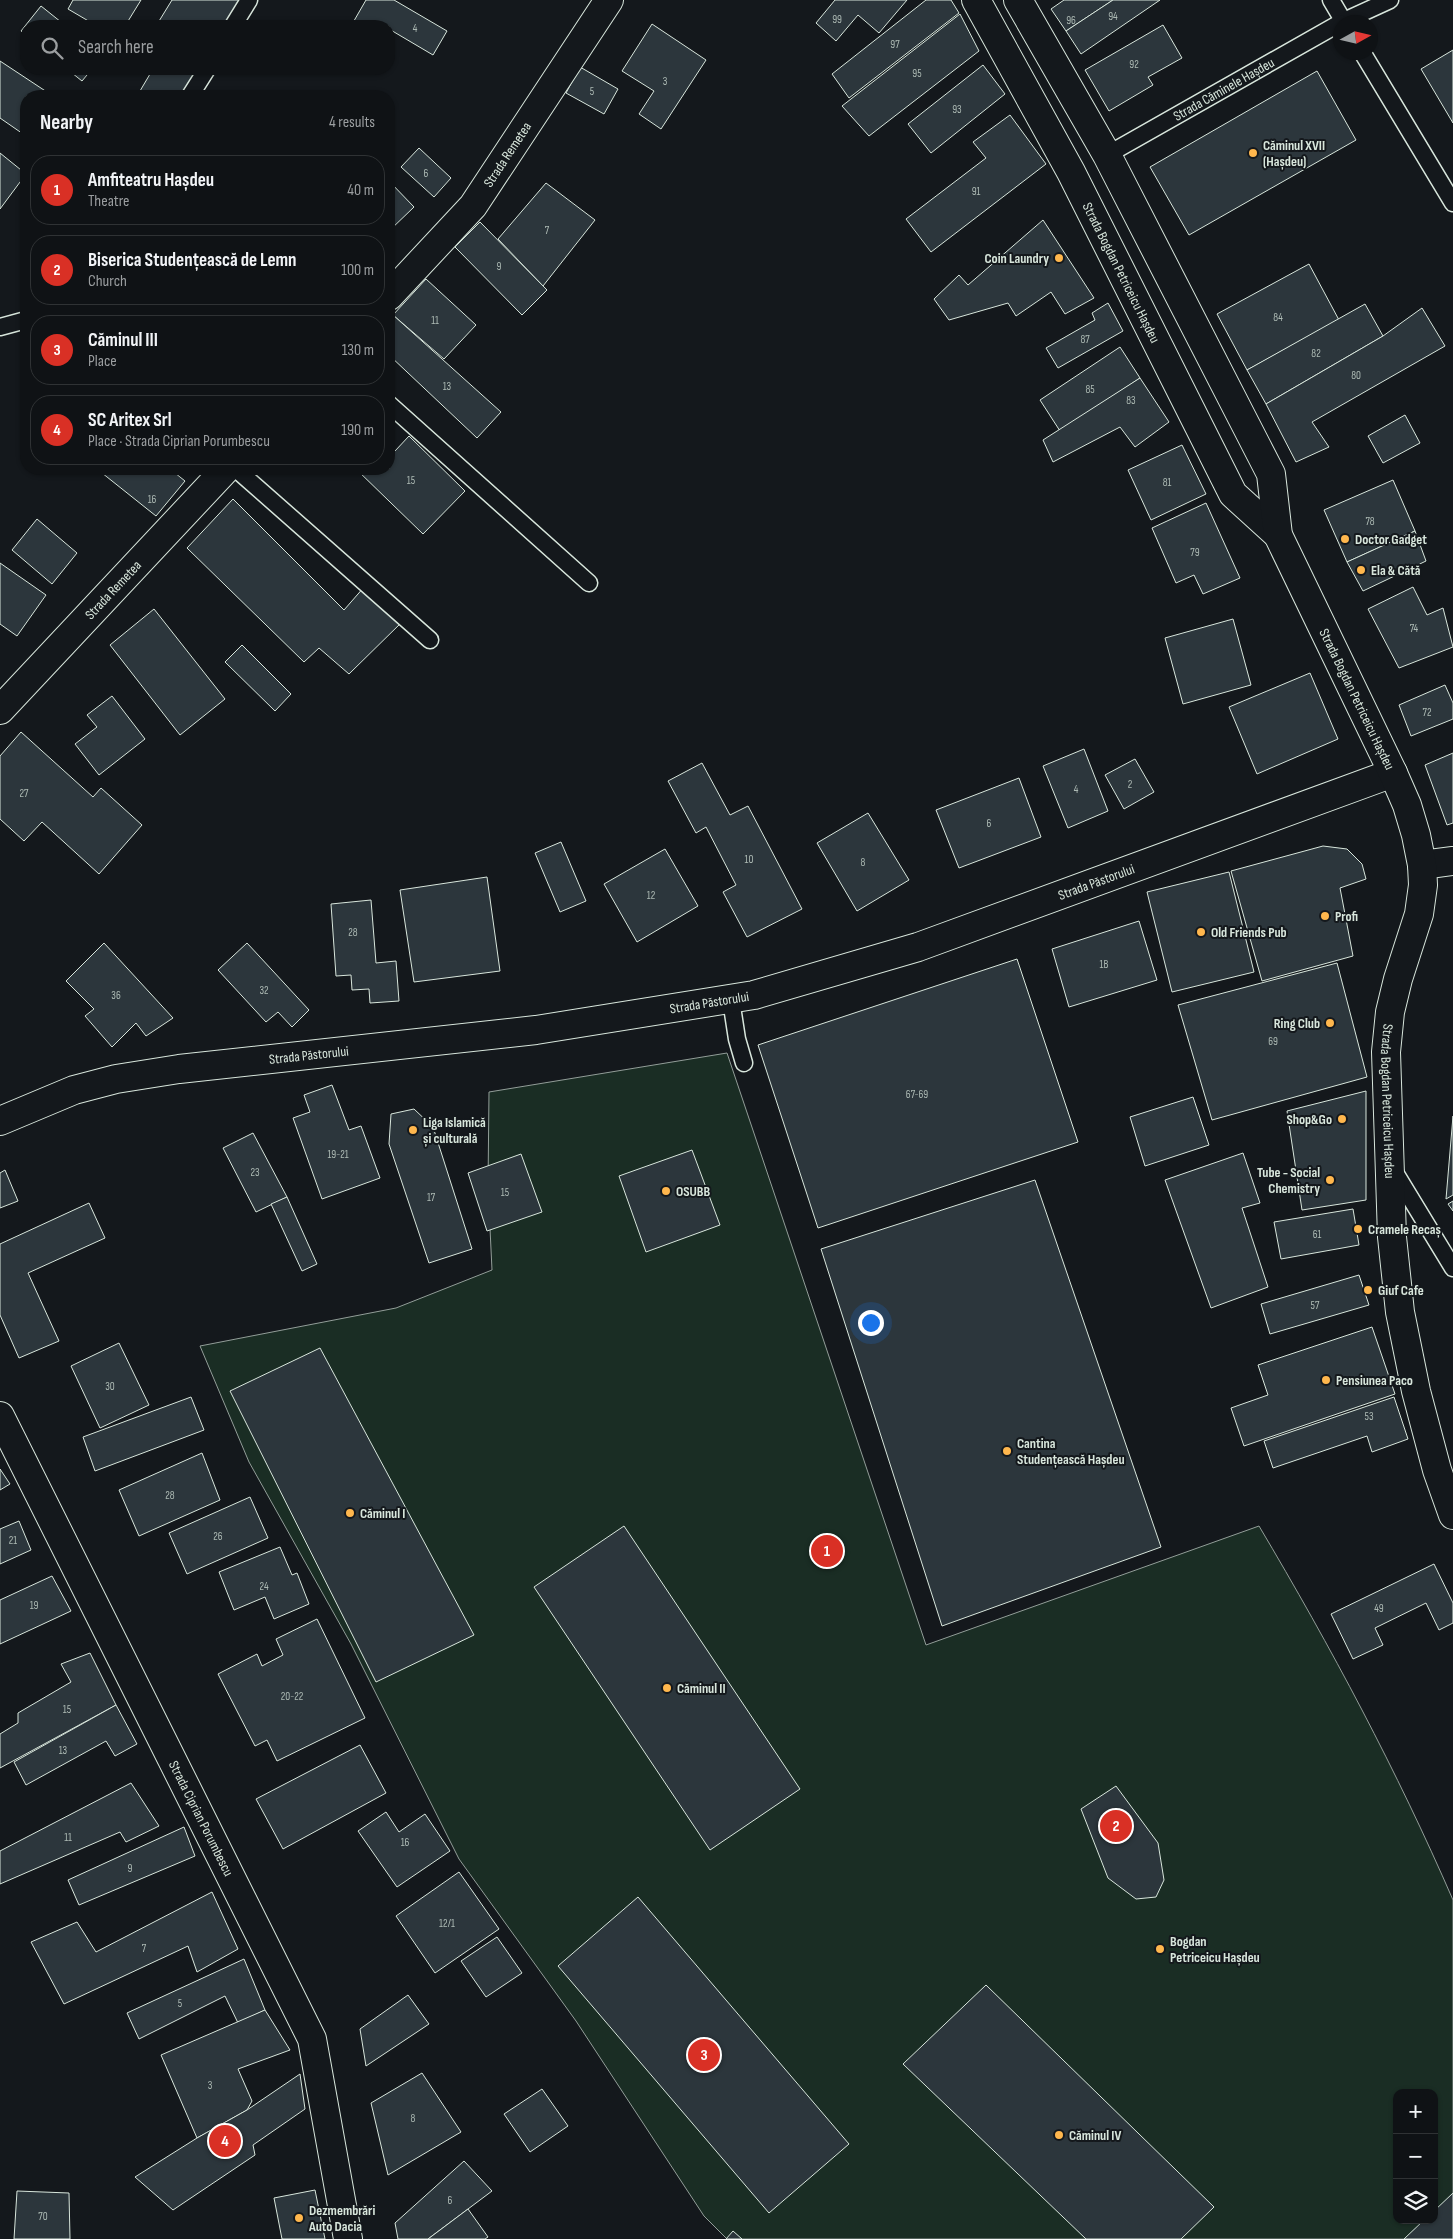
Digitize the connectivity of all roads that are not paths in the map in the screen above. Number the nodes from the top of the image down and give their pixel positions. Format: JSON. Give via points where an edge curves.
{"nodes":[{"id":1,"x":249,"y":0,"type":"edge"},
{"id":2,"x":608,"y":0,"type":"edge"},
{"id":3,"x":976,"y":0,"type":"edge"},
{"id":4,"x":1018,"y":0,"type":"edge"},
{"id":5,"x":1332,"y":0,"type":"edge"},
{"id":6,"x":1390,"y":0,"type":"edge"},
{"id":7,"x":1339,"y":15,"type":"edge"},
{"id":8,"x":1357,"y":15,"type":"edge"},
{"id":9,"x":237,"y":20,"type":"edge"},
{"id":10,"x":1333,"y":27,"type":"edge"},
{"id":11,"x":1367,"y":60,"type":"edge"},
{"id":12,"x":203,"y":75,"type":"edge"},
{"id":13,"x":194,"y":90,"type":"edge"},
{"id":14,"x":1107,"y":155,"type":"junction"},
{"id":15,"x":1453,"y":202,"type":"edge"},
{"id":16,"x":395,"y":289,"type":"edge"},
{"id":17,"x":20,"y":322,"type":"edge"},
{"id":18,"x":0,"y":327,"type":"edge"},
{"id":19,"x":395,"y":409,"type":"edge"},
{"id":20,"x":220,"y":475,"type":"edge"},
{"id":21,"x":243,"y":475,"type":"edge"},
{"id":22,"x":1278,"y":535,"type":"junction"},
{"id":23,"x":589,"y":584,"type":"dead end"},
{"id":24,"x":430,"y":640,"type":"dead end"},
{"id":25,"x":0,"y":710,"type":"edge"},
{"id":26,"x":1393,"y":773,"type":"junction"},
{"id":27,"x":1453,"y":861,"type":"edge"},
{"id":28,"x":1422,"y":865,"type":"junction"},
{"id":29,"x":731,"y":1000,"type":"junction"},
{"id":30,"x":744,"y":1063,"type":"dead end"},
{"id":31,"x":0,"y":1121,"type":"edge"},
{"id":32,"x":1388,"y":1162,"type":"junction"},
{"id":33,"x":1453,"y":1268,"type":"edge"},
{"id":34,"x":0,"y":1416,"type":"edge"},
{"id":35,"x":1453,"y":1515,"type":"edge"},
{"id":36,"x":348,"y":2239,"type":"edge"}],
"edges":[{"from":1,"to":9,"type":"lane"},
{"from":2,"to":16,"type":"street","name":"Strada Remetea","via":[[472,206]]},
{"from":3,"to":22,"type":"street","name":"Strada Bogdan Petriceicu Hașdeu","via":[[1072,172],[1233,494]]},
{"from":4,"to":14,"type":"street","name":"Strada Bogdan Petriceicu Hașdeu"},
{"from":5,"to":7,"type":"lane"},
{"from":6,"to":8,"type":"lane","name":"Strada Căminele Hașdeu"},
{"from":10,"to":14,"type":"lane","name":"Strada Căminele Hașdeu"},
{"from":11,"to":15,"type":"lane"},
{"from":12,"to":13,"type":"lane"},
{"from":14,"to":22,"type":"street","name":"Strada Bogdan Petriceicu Hașdeu","via":[[1271,474]]},
{"from":17,"to":18,"type":"lane"},
{"from":19,"to":23,"type":"lane"},
{"from":20,"to":25,"type":"street","name":"Strada Remetea"},
{"from":21,"to":24,"type":"lane"},
{"from":22,"to":26,"type":"street","name":"Strada Bogdan Petriceicu Hașdeu"},
{"from":26,"to":28,"type":"street","name":"Strada Bogdan Petriceicu Hașdeu","via":[[1407,805]]},
{"from":26,"to":29,"type":"street","name":"Strada Păstorului","via":[[918,947]]},
{"from":27,"to":28,"type":"street"},
{"from":28,"to":32,"type":"street","name":"Strada Bogdan Petriceicu Hașdeu","via":[[1419,914],[1390,1012],[1386,1052]]},
{"from":29,"to":30,"type":"lane"},
{"from":29,"to":31,"type":"street","name":"Strada Păstorului","via":[[536,1030],[179,1069],[74,1090]]},
{"from":32,"to":33,"type":"lane"},
{"from":32,"to":35,"type":"street","name":"Strada Bogdan Petriceicu Hașdeu","via":[[1400,1312],[1416,1391]]},
{"from":34,"to":36,"type":"street","name":"Strada Ciprian Porumbescu","via":[[312,2039]]}]}
